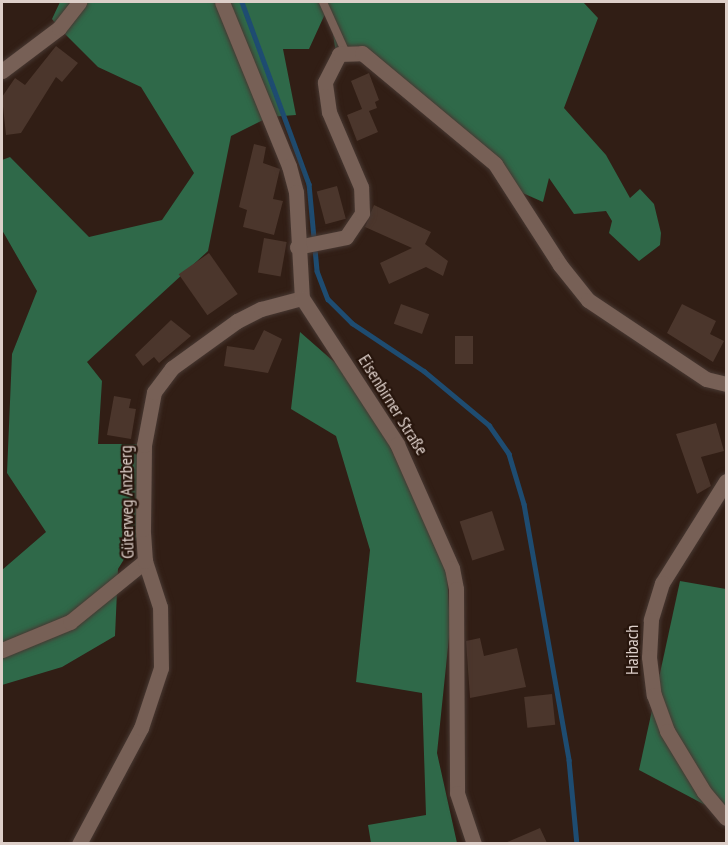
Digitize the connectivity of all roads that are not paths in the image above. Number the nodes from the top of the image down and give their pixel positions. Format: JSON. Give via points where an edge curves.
{"nodes":[{"id":1,"x":79,"y":2,"type":"edge"},
{"id":2,"x":222,"y":2,"type":"edge"},
{"id":3,"x":323,"y":2,"type":"edge"},
{"id":4,"x":345,"y":51,"type":"junction"},
{"id":5,"x":2,"y":71,"type":"edge"},
{"id":6,"x":309,"y":246,"type":"junction"},
{"id":7,"x":302,"y":298,"type":"junction"},
{"id":8,"x":726,"y":384,"type":"edge"},
{"id":9,"x":726,"y":481,"type":"edge"},
{"id":10,"x":145,"y":561,"type":"junction"},
{"id":11,"x":2,"y":650,"type":"edge"},
{"id":12,"x":726,"y":818,"type":"edge"},
{"id":13,"x":79,"y":843,"type":"edge"},
{"id":14,"x":474,"y":843,"type":"edge"}],
"edges":[{"from":1,"to":5,"type":"street","via":[[58,28]]},
{"from":2,"to":6,"type":"street","name":"Eisenbirner Straße","via":[[289,166]]},
{"from":3,"to":4,"type":"lane"},
{"from":4,"to":6,"type":"street","via":[[327,70],[326,99],[361,187],[362,213],[352,232]]},
{"from":4,"to":8,"type":"street","via":[[371,57],[409,97],[495,164],[560,265],[588,300],[706,379]]},
{"from":6,"to":7,"type":"street","name":"Eisenbirner Straße"},
{"from":7,"to":10,"type":"street","name":"Güterweg Anzberg","via":[[248,315],[160,379],[144,445]]},
{"from":7,"to":14,"type":"street","name":"Eisenbirner Straße","via":[[397,444],[452,568],[456,589],[454,762],[457,793]]},
{"from":9,"to":12,"type":"street","name":"Haibach","via":[[662,583],[651,620],[649,657],[654,695],[667,731],[704,792]]},
{"from":10,"to":11,"type":"street","via":[[70,622]]},
{"from":10,"to":13,"type":"street","name":"Güterweg Anzberg","via":[[155,583],[162,625],[157,687],[141,728]]}]}
